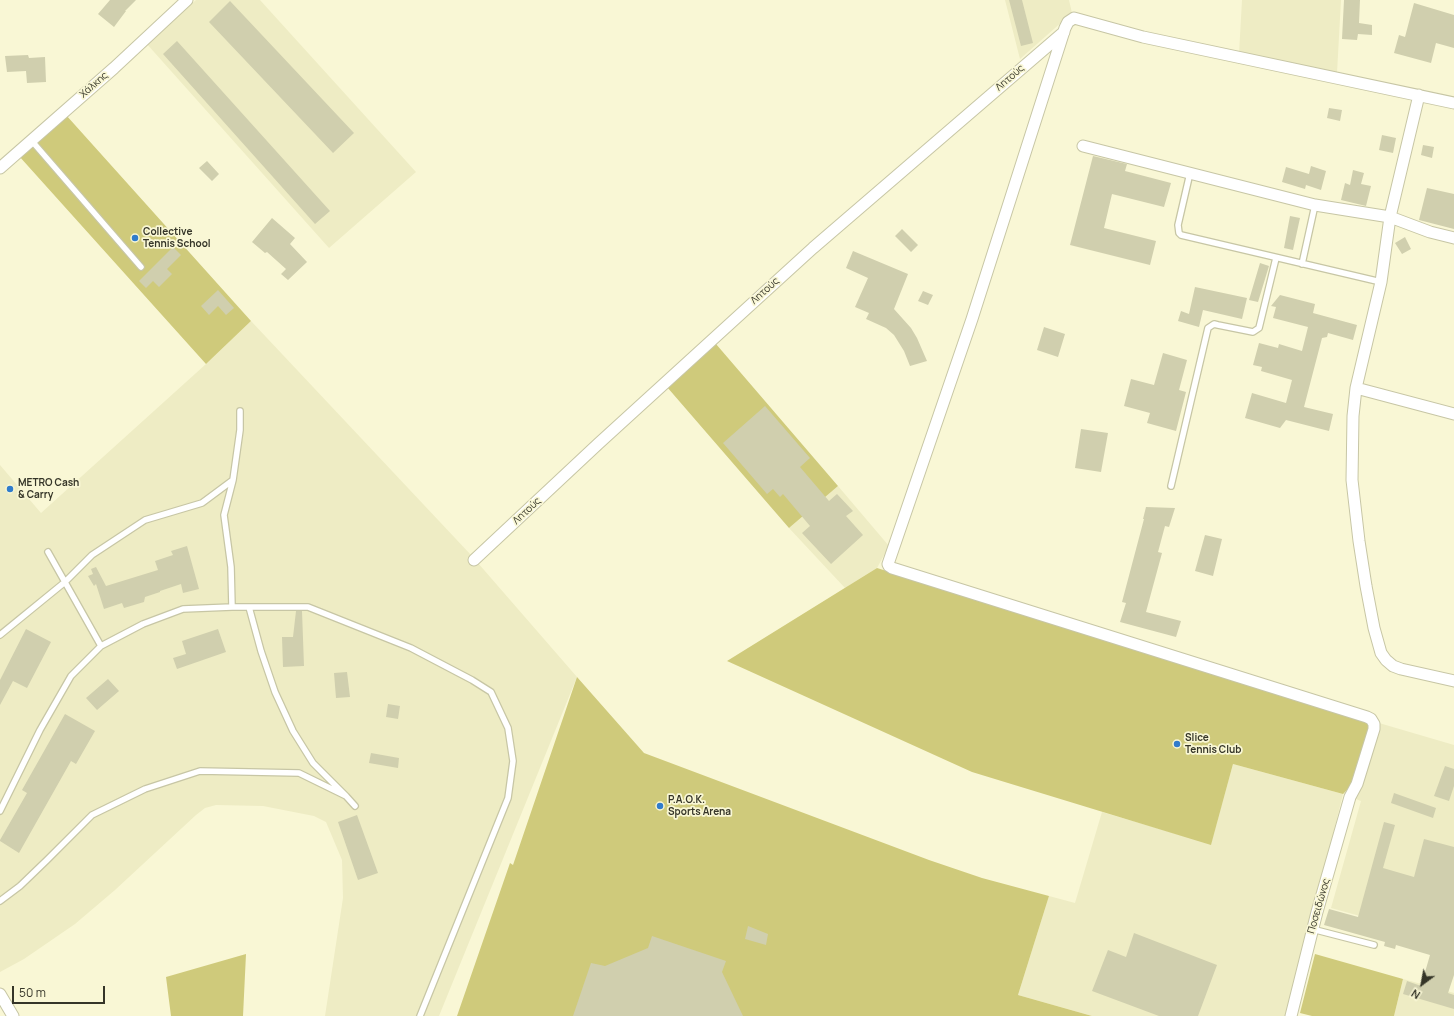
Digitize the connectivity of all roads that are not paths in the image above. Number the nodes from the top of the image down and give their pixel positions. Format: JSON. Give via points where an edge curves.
{"nodes":[{"id":1,"x":186,"y":1,"type":"edge"},
{"id":2,"x":1064,"y":31,"type":"junction"},
{"id":3,"x":1419,"y":95,"type":"junction"},
{"id":4,"x":1454,"y":103,"type":"edge"},
{"id":5,"x":31,"y":140,"type":"junction"},
{"id":6,"x":1083,"y":146,"type":"dead end"},
{"id":7,"x":0,"y":168,"type":"edge"},
{"id":8,"x":1190,"y":173,"type":"junction"},
{"id":9,"x":1315,"y":205,"type":"junction"},
{"id":10,"x":1390,"y":217,"type":"junction"},
{"id":11,"x":1454,"y":238,"type":"edge"},
{"id":12,"x":1276,"y":258,"type":"junction"},
{"id":13,"x":1302,"y":264,"type":"junction"},
{"id":14,"x":141,"y":267,"type":"dead end"},
{"id":15,"x":1381,"y":282,"type":"junction"},
{"id":16,"x":1356,"y":388,"type":"junction"},
{"id":17,"x":240,"y":411,"type":"dead end"},
{"id":18,"x":1454,"y":414,"type":"edge"},
{"id":19,"x":233,"y":480,"type":"junction"},
{"id":20,"x":1171,"y":486,"type":"dead end"},
{"id":21,"x":48,"y":552,"type":"dead end"},
{"id":22,"x":474,"y":560,"type":"dead end"},
{"id":23,"x":65,"y":582,"type":"junction"},
{"id":24,"x":232,"y":607,"type":"junction"},
{"id":25,"x":249,"y":607,"type":"junction"},
{"id":26,"x":0,"y":636,"type":"edge"},
{"id":27,"x":101,"y":646,"type":"junction"},
{"id":28,"x":1454,"y":681,"type":"edge"},
{"id":29,"x":346,"y":796,"type":"junction"},
{"id":30,"x":355,"y":806,"type":"dead end"},
{"id":31,"x":0,"y":811,"type":"edge"},
{"id":32,"x":0,"y":901,"type":"edge"},
{"id":33,"x":1312,"y":929,"type":"junction"},
{"id":34,"x":1374,"y":945,"type":"dead end"},
{"id":35,"x":0,"y":994,"type":"edge"},
{"id":36,"x":13,"y":1016,"type":"edge"},
{"id":37,"x":420,"y":1016,"type":"edge"},
{"id":38,"x":1291,"y":1016,"type":"edge"}],
"edges":[{"from":1,"to":5,"type":"street","name":"Χάλκης"},
{"from":2,"to":3,"type":"street","name":"Λητούς","via":[[1068,22],[1074,18],[1143,37]]},
{"from":2,"to":22,"type":"street","name":"Λητούς","via":[[813,248]]},
{"from":2,"to":33,"type":"street","name":"Ποσειδώνος","via":[[889,566],[1371,719],[1374,728],[1357,784],[1350,797]]},
{"from":3,"to":4,"type":"street"},
{"from":3,"to":10,"type":"street"},
{"from":5,"to":7,"type":"street","name":"Χάλκης"},
{"from":5,"to":14,"type":"lane"},
{"from":6,"to":8,"type":"street"},
{"from":8,"to":9,"type":"street"},
{"from":8,"to":12,"type":"lane","via":[[1178,226],[1181,235]]},
{"from":9,"to":10,"type":"street"},
{"from":9,"to":13,"type":"lane"},
{"from":10,"to":11,"type":"street"},
{"from":10,"to":15,"type":"street"},
{"from":12,"to":13,"type":"lane"},
{"from":12,"to":20,"type":"lane","via":[[1259,328],[1250,332],[1214,324],[1207,331]]},
{"from":13,"to":15,"type":"lane"},
{"from":15,"to":16,"type":"street"},
{"from":16,"to":18,"type":"street"},
{"from":16,"to":28,"type":"street","via":[[1352,416],[1352,480],[1366,586],[1381,653],[1393,666]]},
{"from":17,"to":19,"type":"lane"},
{"from":19,"to":23,"type":"lane","via":[[202,503],[145,520],[92,555]]},
{"from":19,"to":24,"type":"lane","via":[[224,515],[232,568]]},
{"from":21,"to":23,"type":"lane"},
{"from":23,"to":26,"type":"lane"},
{"from":23,"to":27,"type":"lane"},
{"from":24,"to":25,"type":"lane"},
{"from":24,"to":27,"type":"lane","via":[[183,609],[143,624]]},
{"from":25,"to":29,"type":"lane","via":[[275,692],[294,731],[313,763]]},
{"from":25,"to":37,"type":"lane","via":[[308,607],[411,648],[491,692],[508,728],[514,761],[508,798]]},
{"from":27,"to":31,"type":"lane","via":[[71,676],[40,730]]},
{"from":29,"to":30,"type":"lane"},
{"from":29,"to":32,"type":"lane","via":[[299,773],[200,771],[145,789],[92,815],[42,866]]},
{"from":33,"to":34,"type":"lane"},
{"from":33,"to":38,"type":"street","name":"Ποσειδώνος"},
{"from":35,"to":36,"type":"street"}]}
